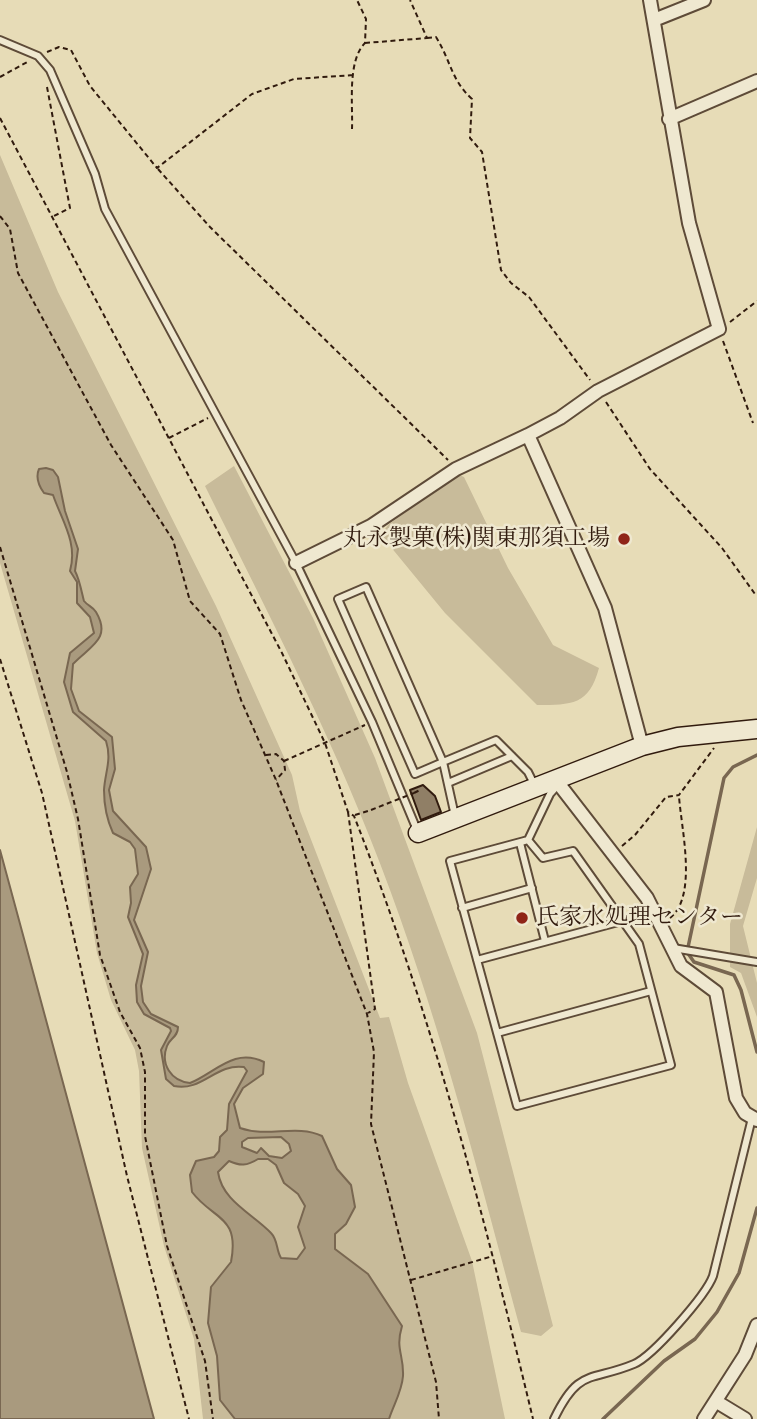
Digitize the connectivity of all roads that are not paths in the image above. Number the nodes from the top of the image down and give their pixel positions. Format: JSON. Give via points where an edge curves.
{"nodes":[{"id":1,"x":650,"y":0,"type":"edge"},
{"id":2,"x":704,"y":0,"type":"edge"},
{"id":3,"x":654,"y":20,"type":"junction"},
{"id":4,"x":0,"y":40,"type":"edge"},
{"id":5,"x":757,"y":81,"type":"edge"},
{"id":6,"x":669,"y":119,"type":"junction"},
{"id":7,"x":528,"y":435,"type":"junction"},
{"id":8,"x":296,"y":563,"type":"junction"},
{"id":9,"x":757,"y":729,"type":"edge"},
{"id":10,"x":642,"y":746,"type":"junction"},
{"id":11,"x":512,"y":756,"type":"junction"},
{"id":12,"x":443,"y":762,"type":"junction"},
{"id":13,"x":556,"y":782,"type":"junction"},
{"id":14,"x":448,"y":783,"type":"junction"},
{"id":15,"x":536,"y":787,"type":"junction"},
{"id":16,"x":455,"y":817,"type":"junction"},
{"id":17,"x":418,"y":832,"type":"joint"},
{"id":18,"x":528,"y":840,"type":"junction"},
{"id":19,"x":520,"y":843,"type":"junction"},
{"id":20,"x":531,"y":888,"type":"junction"},
{"id":21,"x":463,"y":908,"type":"junction"},
{"id":22,"x":622,"y":921,"type":"junction"},
{"id":23,"x":545,"y":942,"type":"junction"},
{"id":24,"x":677,"y":948,"type":"junction"},
{"id":25,"x":477,"y":960,"type":"junction"},
{"id":26,"x":757,"y":962,"type":"edge"},
{"id":27,"x":651,"y":991,"type":"junction"},
{"id":28,"x":497,"y":1033,"type":"junction"},
{"id":29,"x":754,"y":1119,"type":"edge"},
{"id":30,"x":757,"y":1325,"type":"edge"},
{"id":31,"x":717,"y":1402,"type":"junction"},
{"id":32,"x":554,"y":1419,"type":"edge"},
{"id":33,"x":704,"y":1419,"type":"edge"},
{"id":34,"x":745,"y":1419,"type":"edge"}],
"edges":[{"from":1,"to":3,"type":"street"},
{"from":2,"to":3,"type":"street"},
{"from":3,"to":6,"type":"street"},
{"from":4,"to":8,"type":"lane","via":[[38,56],[50,70],[95,174],[105,209]]},
{"from":5,"to":6,"type":"street"},
{"from":6,"to":7,"type":"street","via":[[689,223],[719,329],[598,391]]},
{"from":7,"to":8,"type":"street","via":[[456,469],[371,526]]},
{"from":7,"to":10,"type":"street","via":[[606,608]]},
{"from":8,"to":17,"type":"lane","via":[[372,722]]},
{"from":9,"to":10,"type":"street","via":[[678,737]]},
{"from":10,"to":13,"type":"street"},
{"from":11,"to":12,"type":"lane","via":[[496,740]]},
{"from":11,"to":14,"type":"lane"},
{"from":11,"to":15,"type":"lane"},
{"from":12,"to":12,"type":"lane","via":[[415,774],[338,599],[366,587]]},
{"from":12,"to":14,"type":"lane"},
{"from":13,"to":15,"type":"street"},
{"from":13,"to":18,"type":"lane"},
{"from":13,"to":24,"type":"street","via":[[647,898]]},
{"from":14,"to":16,"type":"lane"},
{"from":15,"to":16,"type":"street"},
{"from":16,"to":17,"type":"street"},
{"from":18,"to":19,"type":"lane"},
{"from":18,"to":22,"type":"lane","via":[[543,858],[573,851]]},
{"from":19,"to":20,"type":"lane"},
{"from":19,"to":21,"type":"lane","via":[[450,861]]},
{"from":20,"to":21,"type":"lane"},
{"from":20,"to":23,"type":"lane"},
{"from":21,"to":25,"type":"lane"},
{"from":22,"to":23,"type":"lane"},
{"from":22,"to":27,"type":"lane","via":[[639,944]]},
{"from":23,"to":25,"type":"lane"},
{"from":24,"to":26,"type":"lane"},
{"from":24,"to":29,"type":"street","via":[[686,970],[716,992],[736,1098]]},
{"from":25,"to":28,"type":"lane"},
{"from":27,"to":28,"type":"lane"},
{"from":27,"to":28,"type":"lane","via":[[671,1065],[517,1106]]},
{"from":29,"to":32,"type":"lane","via":[[713,1276],[703,1296],[643,1359],[581,1381]]},
{"from":30,"to":31,"type":"street"},
{"from":31,"to":33,"type":"street"},
{"from":31,"to":34,"type":"street"}]}
